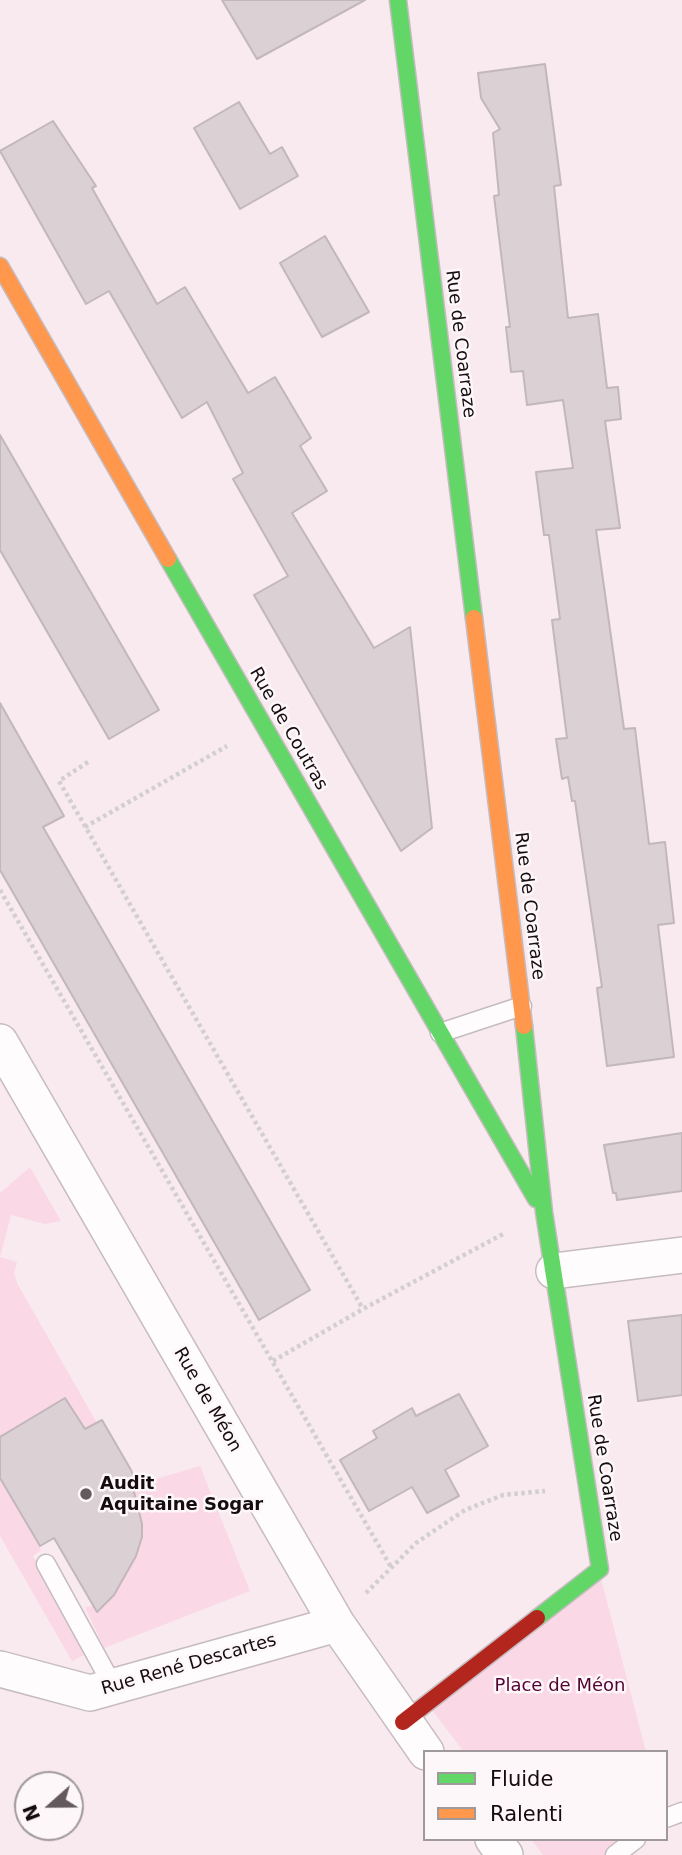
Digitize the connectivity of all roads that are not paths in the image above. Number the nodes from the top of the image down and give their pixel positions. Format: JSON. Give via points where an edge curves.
{"nodes":[{"id":1,"x":398,"y":0,"type":"edge"},
{"id":2,"x":0,"y":266,"type":"edge"},
{"id":3,"x":522,"y":1006,"type":"junction"},
{"id":4,"x":440,"y":1033,"type":"junction"},
{"id":5,"x":0,"y":1042,"type":"edge"},
{"id":6,"x":544,"y":1212,"type":"junction"},
{"id":7,"x":682,"y":1255,"type":"edge"},
{"id":8,"x":554,"y":1271,"type":"junction"},
{"id":9,"x":46,"y":1564,"type":"dead end"},
{"id":10,"x":337,"y":1624,"type":"junction"},
{"id":11,"x":0,"y":1669,"type":"edge"},
{"id":12,"x":113,"y":1686,"type":"junction"},
{"id":13,"x":403,"y":1722,"type":"junction"},
{"id":14,"x":424,"y":1750,"type":"edge"},
{"id":15,"x":633,"y":1841,"type":"edge"},
{"id":16,"x":615,"y":1855,"type":"edge"}],
"edges":[{"from":1,"to":3,"type":"street","name":"Rue de Coarraze"},
{"from":2,"to":4,"type":"street","name":"Rue de Coutras"},
{"from":3,"to":4,"type":"lane"},
{"from":3,"to":6,"type":"street","name":"Rue de Coarraze"},
{"from":4,"to":6,"type":"street","name":"Rue de Coutras"},
{"from":5,"to":10,"type":"street","name":"Rue de Méon"},
{"from":6,"to":8,"type":"street","name":"Rue de Coarraze"},
{"from":7,"to":8,"type":"street"},
{"from":8,"to":13,"type":"street","name":"Rue de Coarraze","via":[[600,1569]]},
{"from":9,"to":12,"type":"lane"},
{"from":10,"to":12,"type":"street","name":"Rue René Descartes"},
{"from":10,"to":13,"type":"street","name":"Rue de Méon"},
{"from":11,"to":12,"type":"street","name":"Rue René Descartes","via":[[90,1693]]},
{"from":13,"to":14,"type":"street","name":"Rue de Méon"},
{"from":15,"to":16,"type":"lane"}]}
